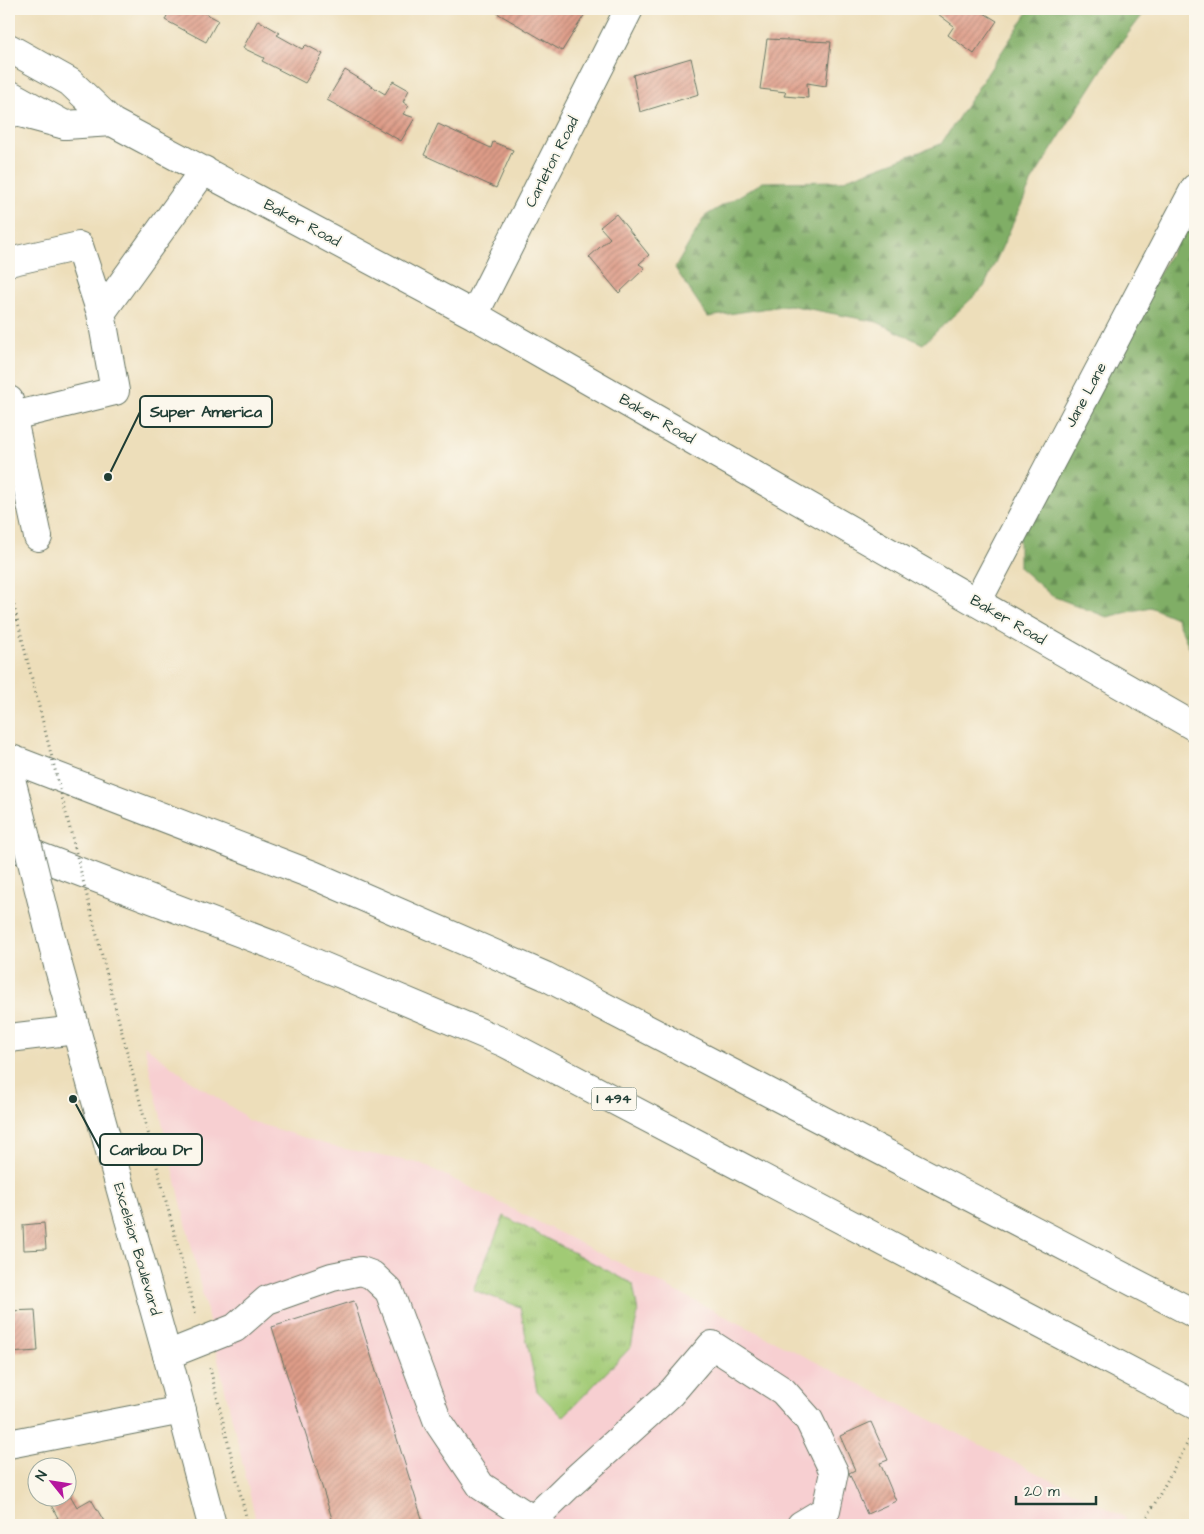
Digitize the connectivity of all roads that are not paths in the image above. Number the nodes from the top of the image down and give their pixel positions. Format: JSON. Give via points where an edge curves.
{"nodes":[{"id":1,"x":629,"y":9,"type":"edge"},
{"id":2,"x":9,"y":48,"type":"edge"},
{"id":3,"x":9,"y":94,"type":"edge"},
{"id":4,"x":9,"y":110,"type":"edge"},
{"id":5,"x":112,"y":122,"type":"junction"},
{"id":6,"x":65,"y":125,"type":"junction"},
{"id":7,"x":204,"y":170,"type":"junction"},
{"id":8,"x":1195,"y":188,"type":"edge"},
{"id":9,"x":9,"y":262,"type":"edge"},
{"id":10,"x":101,"y":313,"type":"junction"},
{"id":11,"x":474,"y":315,"type":"junction"},
{"id":12,"x":10,"y":410,"type":"edge"},
{"id":13,"x":38,"y":537,"type":"dead end"},
{"id":14,"x":976,"y":602,"type":"junction"},
{"id":15,"x":1195,"y":727,"type":"edge"},
{"id":16,"x":9,"y":758,"type":"edge"},
{"id":17,"x":9,"y":771,"type":"edge"},
{"id":18,"x":9,"y":845,"type":"edge"},
{"id":19,"x":76,"y":1030,"type":"junction"},
{"id":20,"x":9,"y":1038,"type":"edge"},
{"id":21,"x":1195,"y":1314,"type":"edge"},
{"id":22,"x":167,"y":1355,"type":"junction"},
{"id":23,"x":1195,"y":1404,"type":"edge"},
{"id":24,"x":182,"y":1410,"type":"junction"},
{"id":25,"x":9,"y":1444,"type":"edge"},
{"id":26,"x":537,"y":1523,"type":"edge"},
{"id":27,"x":212,"y":1525,"type":"edge"},
{"id":28,"x":801,"y":1525,"type":"edge"}],
"edges":[{"from":1,"to":11,"type":"main road","name":"Carleton Road"},
{"from":2,"to":5,"type":"main road","name":"Baker Road","via":[[70,82]]},
{"from":3,"to":6,"type":"main road"},
{"from":4,"to":6,"type":"main road"},
{"from":5,"to":6,"type":"main road"},
{"from":5,"to":7,"type":"main road","name":"Baker Road"},
{"from":7,"to":10,"type":"main road"},
{"from":7,"to":11,"type":"main road","name":"Baker Road"},
{"from":8,"to":14,"type":"main road","name":"Jane Lane"},
{"from":9,"to":10,"type":"main road","via":[[79,246]]},
{"from":10,"to":12,"type":"main road","via":[[115,391]]},
{"from":11,"to":14,"type":"main road","name":"Baker Road"},
{"from":12,"to":13,"type":"main road"},
{"from":14,"to":15,"type":"main road","name":"Baker Road"},
{"from":16,"to":21,"type":"main road","via":[[313,875],[545,976]]},
{"from":17,"to":19,"type":"main road","name":"Excelsior Boulevard","bridge":true},
{"from":18,"to":23,"type":"main road","number":"I 494","via":[[270,944],[505,1043]]},
{"from":19,"to":20,"type":"main road"},
{"from":19,"to":22,"type":"main road","name":"Excelsior Boulevard"},
{"from":22,"to":24,"type":"main road","name":"Excelsior Boulevard"},
{"from":22,"to":26,"type":"main road","via":[[235,1328],[267,1300],[361,1271],[372,1275],[389,1291],[438,1422],[481,1486]]},
{"from":24,"to":25,"type":"main road"},
{"from":24,"to":27,"type":"main road","name":"Excelsior Boulevard"},
{"from":26,"to":28,"type":"main road","via":[[568,1486],[671,1393],[712,1345],[783,1391],[809,1420],[834,1472],[826,1510]]}]}
